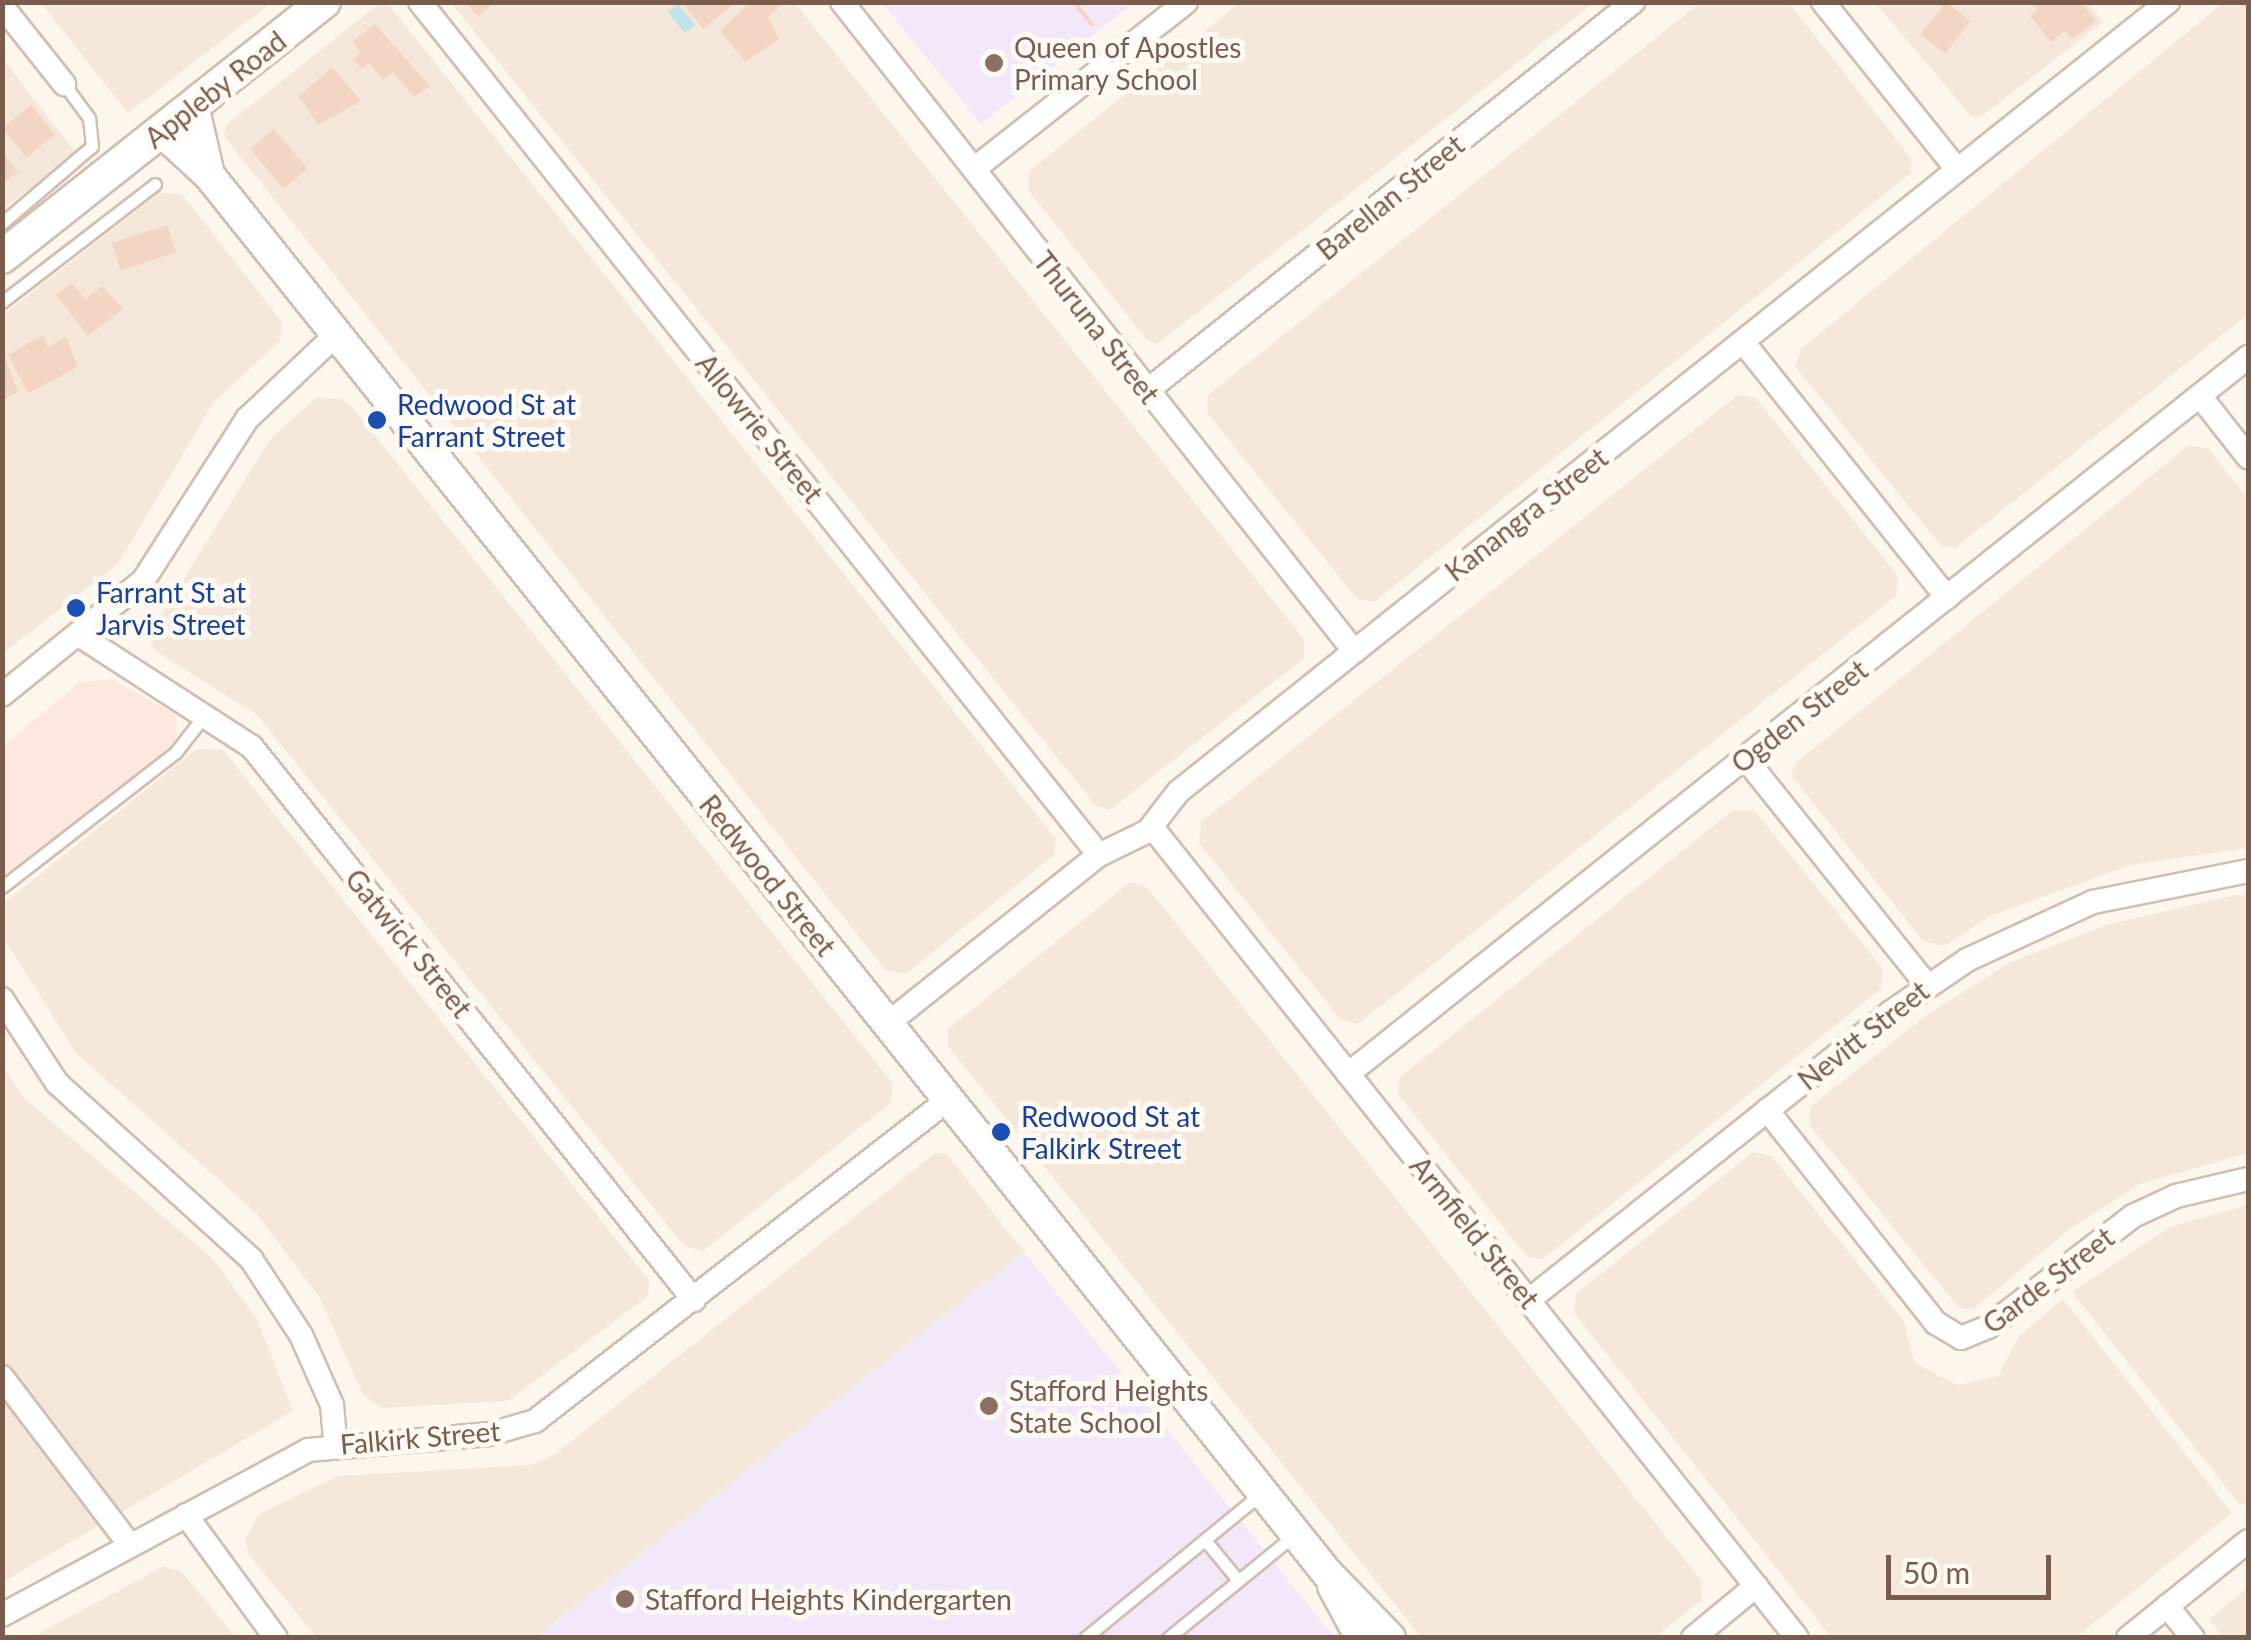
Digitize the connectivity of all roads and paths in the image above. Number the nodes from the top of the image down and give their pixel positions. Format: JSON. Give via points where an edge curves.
{"nodes":[{"id":1,"x":324,"y":2,"type":"edge"},
{"id":2,"x":420,"y":2,"type":"edge"},
{"id":3,"x":842,"y":2,"type":"edge"},
{"id":4,"x":1186,"y":2,"type":"edge"},
{"id":5,"x":1634,"y":2,"type":"edge"},
{"id":6,"x":1823,"y":2,"type":"edge"},
{"id":7,"x":2168,"y":2,"type":"edge"},
{"id":8,"x":2,"y":6,"type":"edge"},
{"id":9,"x":64,"y":84,"type":"joint"},
{"id":10,"x":194,"y":105,"type":"junction"},
{"id":11,"x":161,"y":131,"type":"junction"},
{"id":12,"x":974,"y":169,"type":"junction"},
{"id":13,"x":1957,"y":170,"type":"junction"},
{"id":14,"x":209,"y":175,"type":"junction"},
{"id":15,"x":106,"y":176,"type":"junction"},
{"id":16,"x":155,"y":184,"type":"dead end"},
{"id":17,"x":128,"y":203,"type":"junction"},
{"id":18,"x":2,"y":222,"type":"edge"},
{"id":19,"x":2,"y":257,"type":"edge"},
{"id":20,"x":2,"y":302,"type":"edge"},
{"id":21,"x":337,"y":334,"type":"junction"},
{"id":22,"x":1744,"y":342,"type":"junction"},
{"id":23,"x":2248,"y":357,"type":"edge"},
{"id":24,"x":1148,"y":391,"type":"junction"},
{"id":25,"x":2200,"y":396,"type":"junction"},
{"id":26,"x":2248,"y":457,"type":"edge"},
{"id":27,"x":1947,"y":598,"type":"junction"},
{"id":28,"x":79,"y":634,"type":"junction"},
{"id":29,"x":1354,"y":650,"type":"junction"},
{"id":30,"x":2,"y":695,"type":"edge"},
{"id":31,"x":205,"y":715,"type":"junction"},
{"id":32,"x":1745,"y":758,"type":"junction"},
{"id":33,"x":1152,"y":827,"type":"junction"},
{"id":34,"x":1099,"y":855,"type":"junction"},
{"id":35,"x":2248,"y":871,"type":"edge"},
{"id":36,"x":2,"y":887,"type":"edge"},
{"id":37,"x":1927,"y":985,"type":"junction"},
{"id":38,"x":2,"y":999,"type":"edge"},
{"id":39,"x":888,"y":1024,"type":"junction"},
{"id":40,"x":1348,"y":1074,"type":"junction"},
{"id":41,"x":948,"y":1100,"type":"junction"},
{"id":42,"x":1767,"y":1110,"type":"junction"},
{"id":43,"x":2248,"y":1179,"type":"edge"},
{"id":44,"x":694,"y":1300,"type":"junction"},
{"id":45,"x":1529,"y":1300,"type":"junction"},
{"id":46,"x":2,"y":1377,"type":"edge"},
{"id":47,"x":336,"y":1443,"type":"junction"},
{"id":48,"x":1262,"y":1492,"type":"junction"},
{"id":49,"x":186,"y":1515,"type":"junction"},
{"id":50,"x":1296,"y":1533,"type":"junction"},
{"id":51,"x":1204,"y":1540,"type":"junction"},
{"id":52,"x":2248,"y":1541,"type":"edge"},
{"id":53,"x":130,"y":1545,"type":"junction"},
{"id":54,"x":1328,"y":1574,"type":"junction"},
{"id":55,"x":1238,"y":1580,"type":"junction"},
{"id":56,"x":1756,"y":1586,"type":"junction"},
{"id":57,"x":2167,"y":1606,"type":"junction"},
{"id":58,"x":2,"y":1615,"type":"edge"},
{"id":59,"x":276,"y":1638,"type":"edge"},
{"id":60,"x":1085,"y":1638,"type":"edge"},
{"id":61,"x":1168,"y":1638,"type":"edge"},
{"id":62,"x":1361,"y":1638,"type":"edge"},
{"id":63,"x":1390,"y":1638,"type":"edge"},
{"id":64,"x":1693,"y":1638,"type":"edge"},
{"id":65,"x":1797,"y":1638,"type":"edge"},
{"id":66,"x":2128,"y":1638,"type":"edge"},
{"id":67,"x":2193,"y":1638,"type":"edge"}],
"edges":[{"from":1,"to":10,"type":"main road","name":"Appleby Road"},
{"from":2,"to":34,"type":"street","name":"Allowrie Street"},
{"from":3,"to":12,"type":"street","name":"Thuruna Street"},
{"from":4,"to":12,"type":"street"},
{"from":5,"to":24,"type":"street","name":"Barellan Street"},
{"from":6,"to":13,"type":"street"},
{"from":7,"to":13,"type":"street","name":"Kanangra Street"},
{"from":8,"to":9,"type":"street"},
{"from":9,"to":18,"type":"lane","via":[[89,118],[92,146]]},
{"from":10,"to":11,"type":"main road","name":"Appleby Road"},
{"from":10,"to":14,"type":"street","name":"Redwood Street"},
{"from":11,"to":14,"type":"street","name":"Redwood Street"},
{"from":11,"to":15,"type":"main road","name":"Appleby Road"},
{"from":12,"to":24,"type":"street","name":"Thuruna Street"},
{"from":13,"to":22,"type":"street","name":"Kanangra Street"},
{"from":14,"to":21,"type":"street","name":"Redwood Street"},
{"from":15,"to":17,"type":"lane"},
{"from":15,"to":19,"type":"main road","name":"Appleby Road"},
{"from":16,"to":17,"type":"lane","name":"Appleby Road"},
{"from":17,"to":20,"type":"lane","name":"Appleby Road"},
{"from":21,"to":28,"type":"street","via":[[247,419],[144,581]]},
{"from":21,"to":39,"type":"street","name":"Redwood Street"},
{"from":22,"to":27,"type":"street"},
{"from":22,"to":29,"type":"street","name":"Kanangra Street"},
{"from":23,"to":25,"type":"street","name":"Ogden Street"},
{"from":24,"to":29,"type":"street","name":"Thuruna Street"},
{"from":25,"to":26,"type":"street"},
{"from":25,"to":27,"type":"street","name":"Ogden Street"},
{"from":27,"to":32,"type":"street","name":"Ogden Street"},
{"from":28,"to":30,"type":"street"},
{"from":28,"to":31,"type":"street","name":"Gatwick Street"},
{"from":29,"to":33,"type":"street","name":"Kanangra Street","via":[[1178,792]]},
{"from":31,"to":36,"type":"lane","via":[[175,753]]},
{"from":31,"to":44,"type":"street","name":"Gatwick Street","via":[[266,763]]},
{"from":32,"to":37,"type":"street"},
{"from":32,"to":40,"type":"street","name":"Ogden Street"},
{"from":33,"to":34,"type":"street","name":"Kanangra Street"},
{"from":33,"to":40,"type":"street","name":"Armfield Street"},
{"from":34,"to":39,"type":"street","name":"Kanangra Street"},
{"from":35,"to":37,"type":"street","name":"Nevitt Street","via":[[2093,902],[2028,927]]},
{"from":37,"to":42,"type":"street","name":"Nevitt Street"},
{"from":38,"to":47,"type":"street","via":[[58,1084],[251,1259],[301,1335],[332,1405]]},
{"from":39,"to":41,"type":"street","name":"Redwood Street"},
{"from":40,"to":45,"type":"street","name":"Armfield Street"},
{"from":41,"to":44,"type":"street","name":"Falkirk Street"},
{"from":41,"to":48,"type":"street","name":"Redwood Street"},
{"from":42,"to":43,"type":"street","name":"Garde Street","via":[[1936,1323],[1960,1338],[1988,1327],[2133,1216],[2176,1196]]},
{"from":42,"to":45,"type":"street","name":"Nevitt Street"},
{"from":44,"to":47,"type":"street","name":"Falkirk Street","via":[[535,1421],[490,1434]]},
{"from":45,"to":56,"type":"street","name":"Armfield Street"},
{"from":46,"to":53,"type":"street"},
{"from":47,"to":49,"type":"street","name":"Falkirk Street","via":[[308,1450]]},
{"from":48,"to":50,"type":"street","name":"Redwood Street"},
{"from":48,"to":51,"type":"lane"},
{"from":49,"to":53,"type":"street","name":"Falkirk Street"},
{"from":49,"to":59,"type":"street"},
{"from":50,"to":54,"type":"street","name":"Redwood Street"},
{"from":50,"to":55,"type":"lane"},
{"from":51,"to":55,"type":"lane"},
{"from":51,"to":60,"type":"lane"},
{"from":52,"to":57,"type":"street"},
{"from":53,"to":58,"type":"street","name":"Falkirk Street"},
{"from":54,"to":62,"type":"street","name":"Redwood Street"},
{"from":54,"to":63,"type":"street","name":"Redwood Street"},
{"from":55,"to":61,"type":"lane"},
{"from":56,"to":64,"type":"street"},
{"from":56,"to":65,"type":"street","name":"Armfield Street"},
{"from":57,"to":66,"type":"street"},
{"from":57,"to":67,"type":"street"}]}
